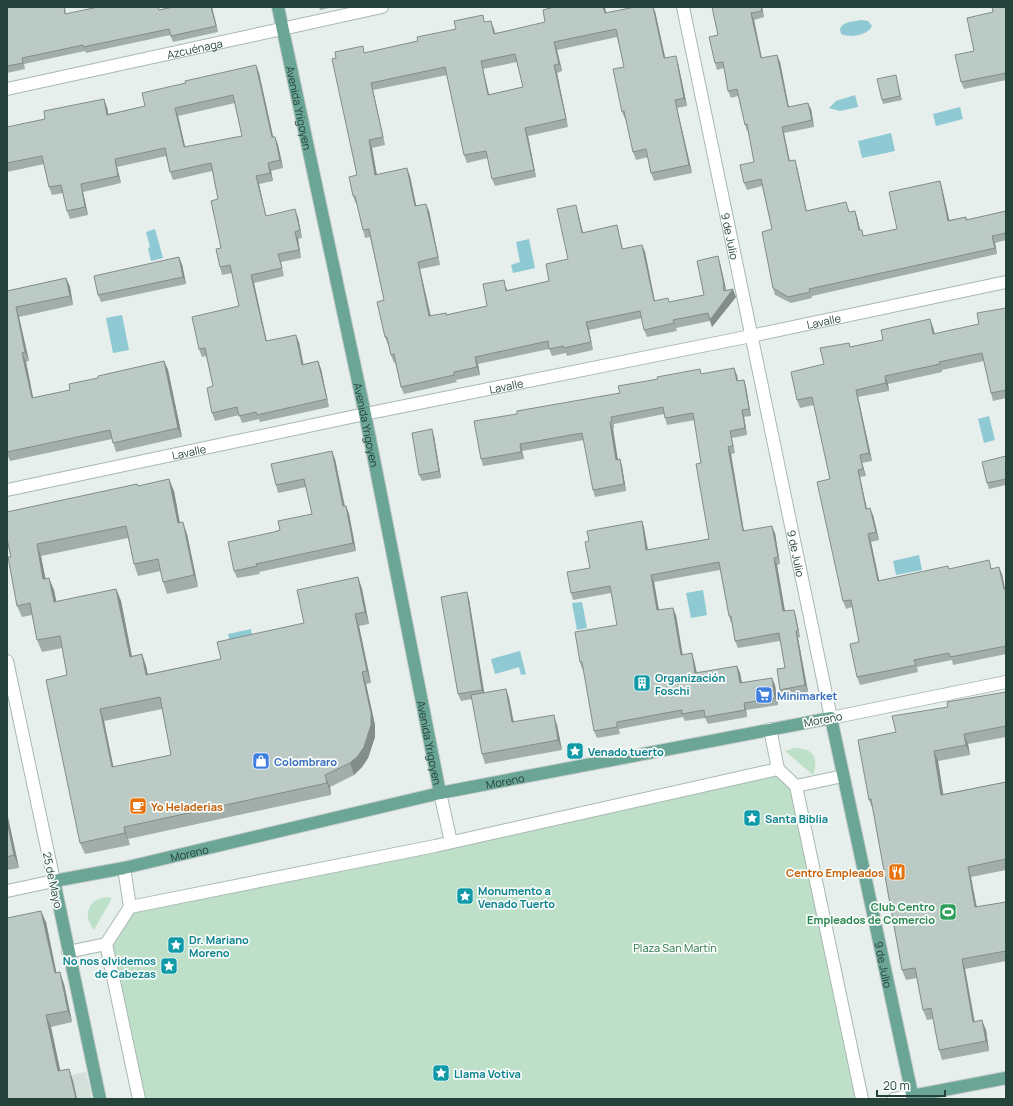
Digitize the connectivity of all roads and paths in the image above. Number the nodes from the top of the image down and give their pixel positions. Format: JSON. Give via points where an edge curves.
{"nodes":[{"id":1,"x":278,"y":7,"type":"edge"},
{"id":2,"x":382,"y":7,"type":"edge"},
{"id":3,"x":683,"y":7,"type":"edge"},
{"id":4,"x":282,"y":28,"type":"junction"},
{"id":5,"x":7,"y":89,"type":"edge"},
{"id":6,"x":1006,"y":282,"type":"edge"},
{"id":7,"x":751,"y":336,"type":"junction"},
{"id":8,"x":365,"y":414,"type":"junction"},
{"id":9,"x":7,"y":490,"type":"edge"},
{"id":10,"x":7,"y":662,"type":"edge"},
{"id":11,"x":1006,"y":682,"type":"edge"},
{"id":12,"x":831,"y":718,"type":"junction"},
{"id":13,"x":770,"y":729,"type":"junction"},
{"id":14,"x":778,"y":769,"type":"junction"},
{"id":15,"x":843,"y":776,"type":"junction"},
{"id":16,"x":796,"y":786,"type":"junction"},
{"id":17,"x":440,"y":793,"type":"junction"},
{"id":18,"x":452,"y":842,"type":"junction"},
{"id":19,"x":124,"y":868,"type":"junction"},
{"id":20,"x":54,"y":881,"type":"junction"},
{"id":21,"x":7,"y":891,"type":"edge"},
{"id":22,"x":130,"y":907,"type":"junction"},
{"id":23,"x":106,"y":944,"type":"junction"},
{"id":24,"x":68,"y":952,"type":"junction"},
{"id":25,"x":1006,"y":1078,"type":"edge"},
{"id":26,"x":912,"y":1097,"type":"edge"},
{"id":27,"x":100,"y":1099,"type":"edge"},
{"id":28,"x":139,"y":1099,"type":"edge"},
{"id":29,"x":862,"y":1099,"type":"edge"},
{"id":30,"x":894,"y":1099,"type":"edge"}],
"edges":[{"from":1,"to":4,"type":"main road","name":"Avenida Yrigoyen"},
{"from":2,"to":4,"type":"street","name":"Azcuénaga"},
{"from":3,"to":7,"type":"street","name":"9 de Julio"},
{"from":4,"to":5,"type":"street","name":"Azcuénaga"},
{"from":4,"to":8,"type":"main road","name":"Avenida Yrigoyen"},
{"from":6,"to":7,"type":"street","name":"Lavalle"},
{"from":7,"to":8,"type":"street","name":"Lavalle"},
{"from":7,"to":12,"type":"street","name":"9 de Julio"},
{"from":8,"to":9,"type":"street","name":"Lavalle"},
{"from":8,"to":17,"type":"main road","name":"Avenida Yrigoyen"},
{"from":10,"to":20,"type":"street","name":"25 de Mayo"},
{"from":11,"to":12,"type":"street","name":"Moreno"},
{"from":12,"to":13,"type":"main road","name":"Moreno"},
{"from":12,"to":15,"type":"main road","name":"9 de Julio"},
{"from":13,"to":14,"type":"street"},
{"from":13,"to":17,"type":"main road","name":"Moreno"},
{"from":14,"to":16,"type":"street"},
{"from":14,"to":18,"type":"street"},
{"from":15,"to":16,"type":"street"},
{"from":15,"to":26,"type":"main road","name":"9 de Julio"},
{"from":16,"to":29,"type":"street"},
{"from":17,"to":18,"type":"street","name":"Avenida Yrigoyen"},
{"from":17,"to":19,"type":"main road","name":"Moreno"},
{"from":18,"to":22,"type":"street"},
{"from":19,"to":20,"type":"main road","name":"Moreno"},
{"from":19,"to":22,"type":"street"},
{"from":20,"to":21,"type":"street","name":"Moreno"},
{"from":20,"to":24,"type":"main road","name":"25 de Mayo"},
{"from":22,"to":23,"type":"street"},
{"from":23,"to":24,"type":"street"},
{"from":23,"to":28,"type":"street"},
{"from":24,"to":27,"type":"main road","name":"25 de Mayo"},
{"from":25,"to":26,"type":"main road"},
{"from":26,"to":30,"type":"street"}]}
